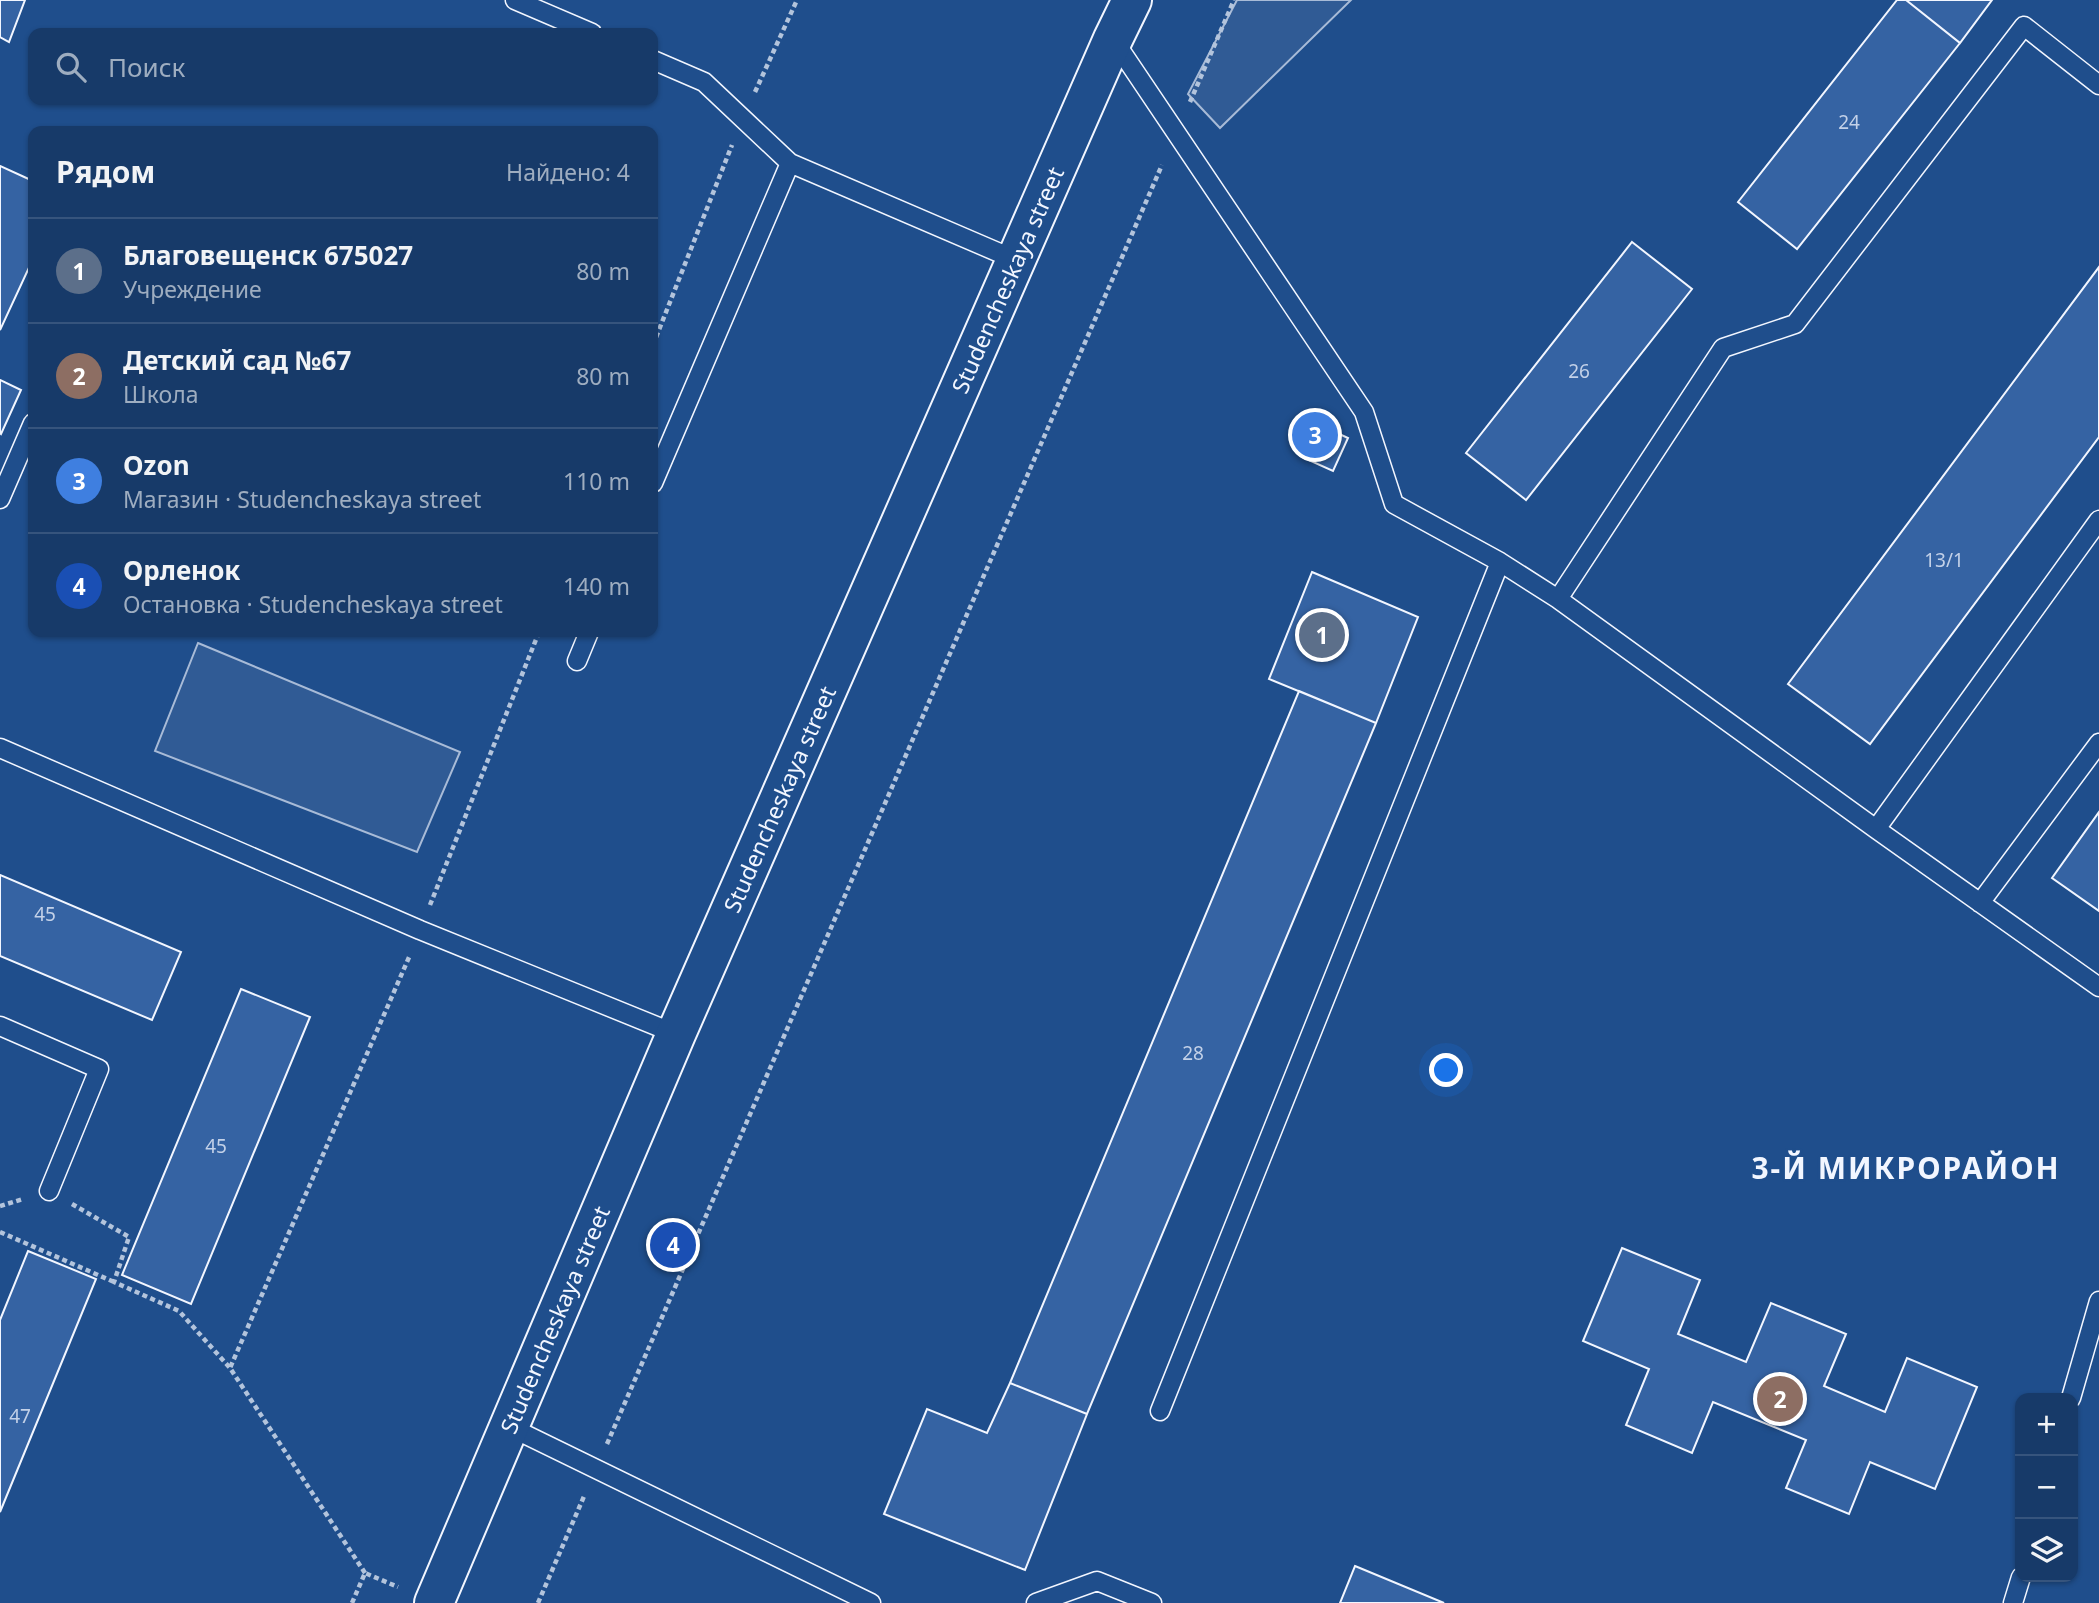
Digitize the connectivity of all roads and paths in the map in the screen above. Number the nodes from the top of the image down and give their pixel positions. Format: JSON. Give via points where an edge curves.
{"nodes":[{"id":1,"x":515,"y":0,"type":"edge"},
{"id":2,"x":797,"y":0,"type":"edge"},
{"id":3,"x":1132,"y":0,"type":"edge"},
{"id":4,"x":1234,"y":0,"type":"edge"},
{"id":5,"x":580,"y":28,"type":"edge"},
{"id":6,"x":1113,"y":39,"type":"junction"},
{"id":7,"x":658,"y":62,"type":"edge"},
{"id":8,"x":2099,"y":85,"type":"edge"},
{"id":9,"x":743,"y":118,"type":"junction"},
{"id":10,"x":1176,"y":133,"type":"junction"},
{"id":11,"x":790,"y":163,"type":"junction"},
{"id":12,"x":1016,"y":260,"type":"junction"},
{"id":13,"x":658,"y":332,"type":"edge"},
{"id":14,"x":28,"y":435,"type":"edge"},
{"id":15,"x":658,"y":471,"type":"edge"},
{"id":16,"x":0,"y":499,"type":"edge"},
{"id":17,"x":2099,"y":520,"type":"edge"},
{"id":18,"x":1500,"y":562,"type":"junction"},
{"id":19,"x":1558,"y":599,"type":"junction"},
{"id":20,"x":537,"y":637,"type":"edge"},
{"id":21,"x":587,"y":637,"type":"edge"},
{"id":22,"x":577,"y":661,"type":"dead end"},
{"id":23,"x":2099,"y":743,"type":"edge"},
{"id":24,"x":0,"y":748,"type":"edge"},
{"id":25,"x":1876,"y":829,"type":"junction"},
{"id":26,"x":1980,"y":902,"type":"junction"},
{"id":27,"x":420,"y":930,"type":"junction"},
{"id":28,"x":2099,"y":986,"type":"edge"},
{"id":29,"x":0,"y":1026,"type":"edge"},
{"id":30,"x":676,"y":1034,"type":"junction"},
{"id":31,"x":49,"y":1191,"type":"joint"},
{"id":32,"x":0,"y":1232,"type":"edge"},
{"id":33,"x":114,"y":1282,"type":"junction"},
{"id":34,"x":2099,"y":1301,"type":"edge"},
{"id":35,"x":230,"y":1368,"type":"junction"},
{"id":36,"x":2072,"y":1393,"type":"edge"},
{"id":37,"x":1160,"y":1411,"type":"dead end"},
{"id":38,"x":508,"y":1426,"type":"junction"},
{"id":39,"x":596,"y":1469,"type":"junction"},
{"id":40,"x":365,"y":1573,"type":"junction"},
{"id":41,"x":2020,"y":1582,"type":"edge"},
{"id":42,"x":352,"y":1603,"type":"edge"},
{"id":43,"x":434,"y":1603,"type":"edge"},
{"id":44,"x":538,"y":1603,"type":"edge"},
{"id":45,"x":871,"y":1603,"type":"edge"},
{"id":46,"x":1036,"y":1603,"type":"edge"},
{"id":47,"x":1152,"y":1603,"type":"edge"},
{"id":48,"x":2014,"y":1603,"type":"edge"}],
"edges":[{"from":1,"to":5,"type":"lane"},
{"from":2,"to":9,"type":"path"},
{"from":3,"to":6,"type":"street","name":"Studencheskaya street"},
{"from":4,"to":10,"type":"path"},
{"from":6,"to":10,"type":"lane"},
{"from":6,"to":12,"type":"street","name":"Studencheskaya street"},
{"from":7,"to":9,"type":"lane","via":[[704,82]]},
{"from":8,"to":19,"type":"lane","via":[[2024,26],[1795,324],[1723,348]]},
{"from":9,"to":11,"type":"lane"},
{"from":9,"to":13,"type":"path"},
{"from":10,"to":18,"type":"lane","via":[[1364,412],[1394,504]]},
{"from":10,"to":39,"type":"path"},
{"from":11,"to":12,"type":"lane"},
{"from":11,"to":15,"type":"lane"},
{"from":12,"to":30,"type":"street","name":"Studencheskaya street"},
{"from":14,"to":16,"type":"lane"},
{"from":17,"to":25,"type":"lane"},
{"from":18,"to":19,"type":"lane"},
{"from":18,"to":37,"type":"lane"},
{"from":19,"to":25,"type":"lane"},
{"from":20,"to":27,"type":"path"},
{"from":21,"to":22,"type":"lane"},
{"from":23,"to":26,"type":"lane"},
{"from":24,"to":27,"type":"lane"},
{"from":25,"to":26,"type":"lane"},
{"from":26,"to":28,"type":"lane"},
{"from":27,"to":30,"type":"lane"},
{"from":27,"to":35,"type":"path"},
{"from":29,"to":31,"type":"lane","via":[[99,1069]]},
{"from":30,"to":38,"type":"street","name":"Studencheskaya street"},
{"from":31,"to":33,"type":"path","via":[[128,1237]]},
{"from":32,"to":33,"type":"path"},
{"from":33,"to":35,"type":"path","via":[[178,1311]]},
{"from":34,"to":36,"type":"lane"},
{"from":35,"to":40,"type":"path"},
{"from":38,"to":39,"type":"lane"},
{"from":38,"to":43,"type":"street","name":"Studencheskaya street"},
{"from":39,"to":44,"type":"path"},
{"from":39,"to":45,"type":"lane"},
{"from":40,"to":42,"type":"path"},
{"from":40,"to":43,"type":"path"},
{"from":41,"to":48,"type":"lane"},
{"from":46,"to":47,"type":"lane","via":[[1097,1581]]}]}
